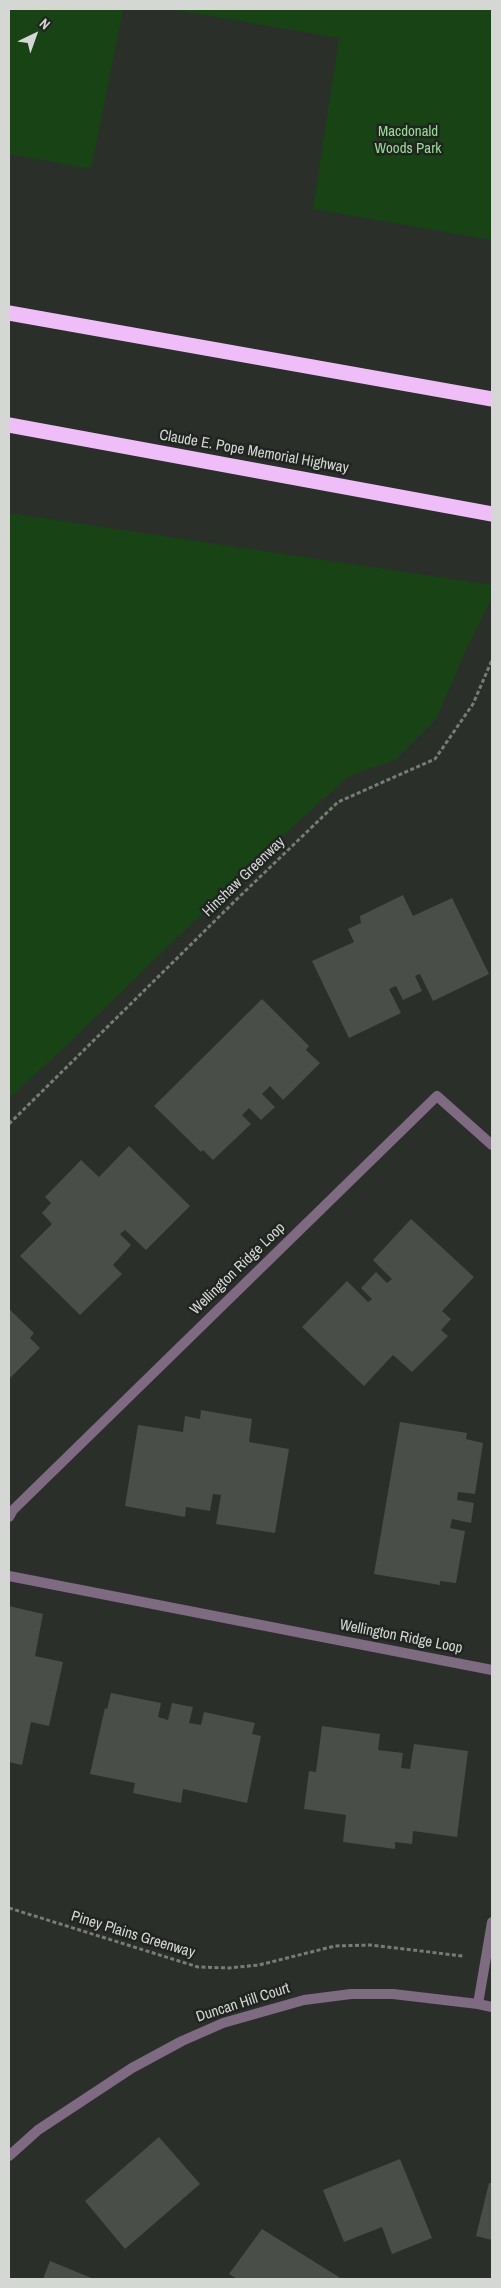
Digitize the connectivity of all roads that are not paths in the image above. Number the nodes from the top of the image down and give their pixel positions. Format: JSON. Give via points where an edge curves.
{"nodes":[{"id":1,"x":9,"y":312,"type":"edge"},
{"id":2,"x":492,"y":399,"type":"edge"},
{"id":3,"x":9,"y":426,"type":"edge"},
{"id":4,"x":492,"y":514,"type":"edge"},
{"id":5,"x":492,"y":1145,"type":"edge"},
{"id":6,"x":9,"y":1517,"type":"edge"},
{"id":7,"x":9,"y":1576,"type":"edge"},
{"id":8,"x":492,"y":1670,"type":"edge"},
{"id":9,"x":492,"y":1922,"type":"edge"},
{"id":10,"x":478,"y":2004,"type":"junction"},
{"id":11,"x":492,"y":2007,"type":"edge"},
{"id":12,"x":9,"y":2156,"type":"edge"}],
"edges":[{"from":1,"to":2,"type":"highway"},
{"from":3,"to":4,"type":"highway","name":"Claude E. Pope Memorial Highway"},
{"from":5,"to":6,"type":"street","name":"Wellington Ridge Loop","via":[[437,1096]]},
{"from":7,"to":8,"type":"street","name":"Wellington Ridge Loop"},
{"from":9,"to":10,"type":"street"},
{"from":10,"to":11,"type":"street","name":"Duncan Hill Court"},
{"from":10,"to":12,"type":"street","name":"Duncan Hill Court","via":[[394,1994],[351,1994],[304,2000],[223,2023],[182,2041],[108,2083],[38,2130]]}]}
